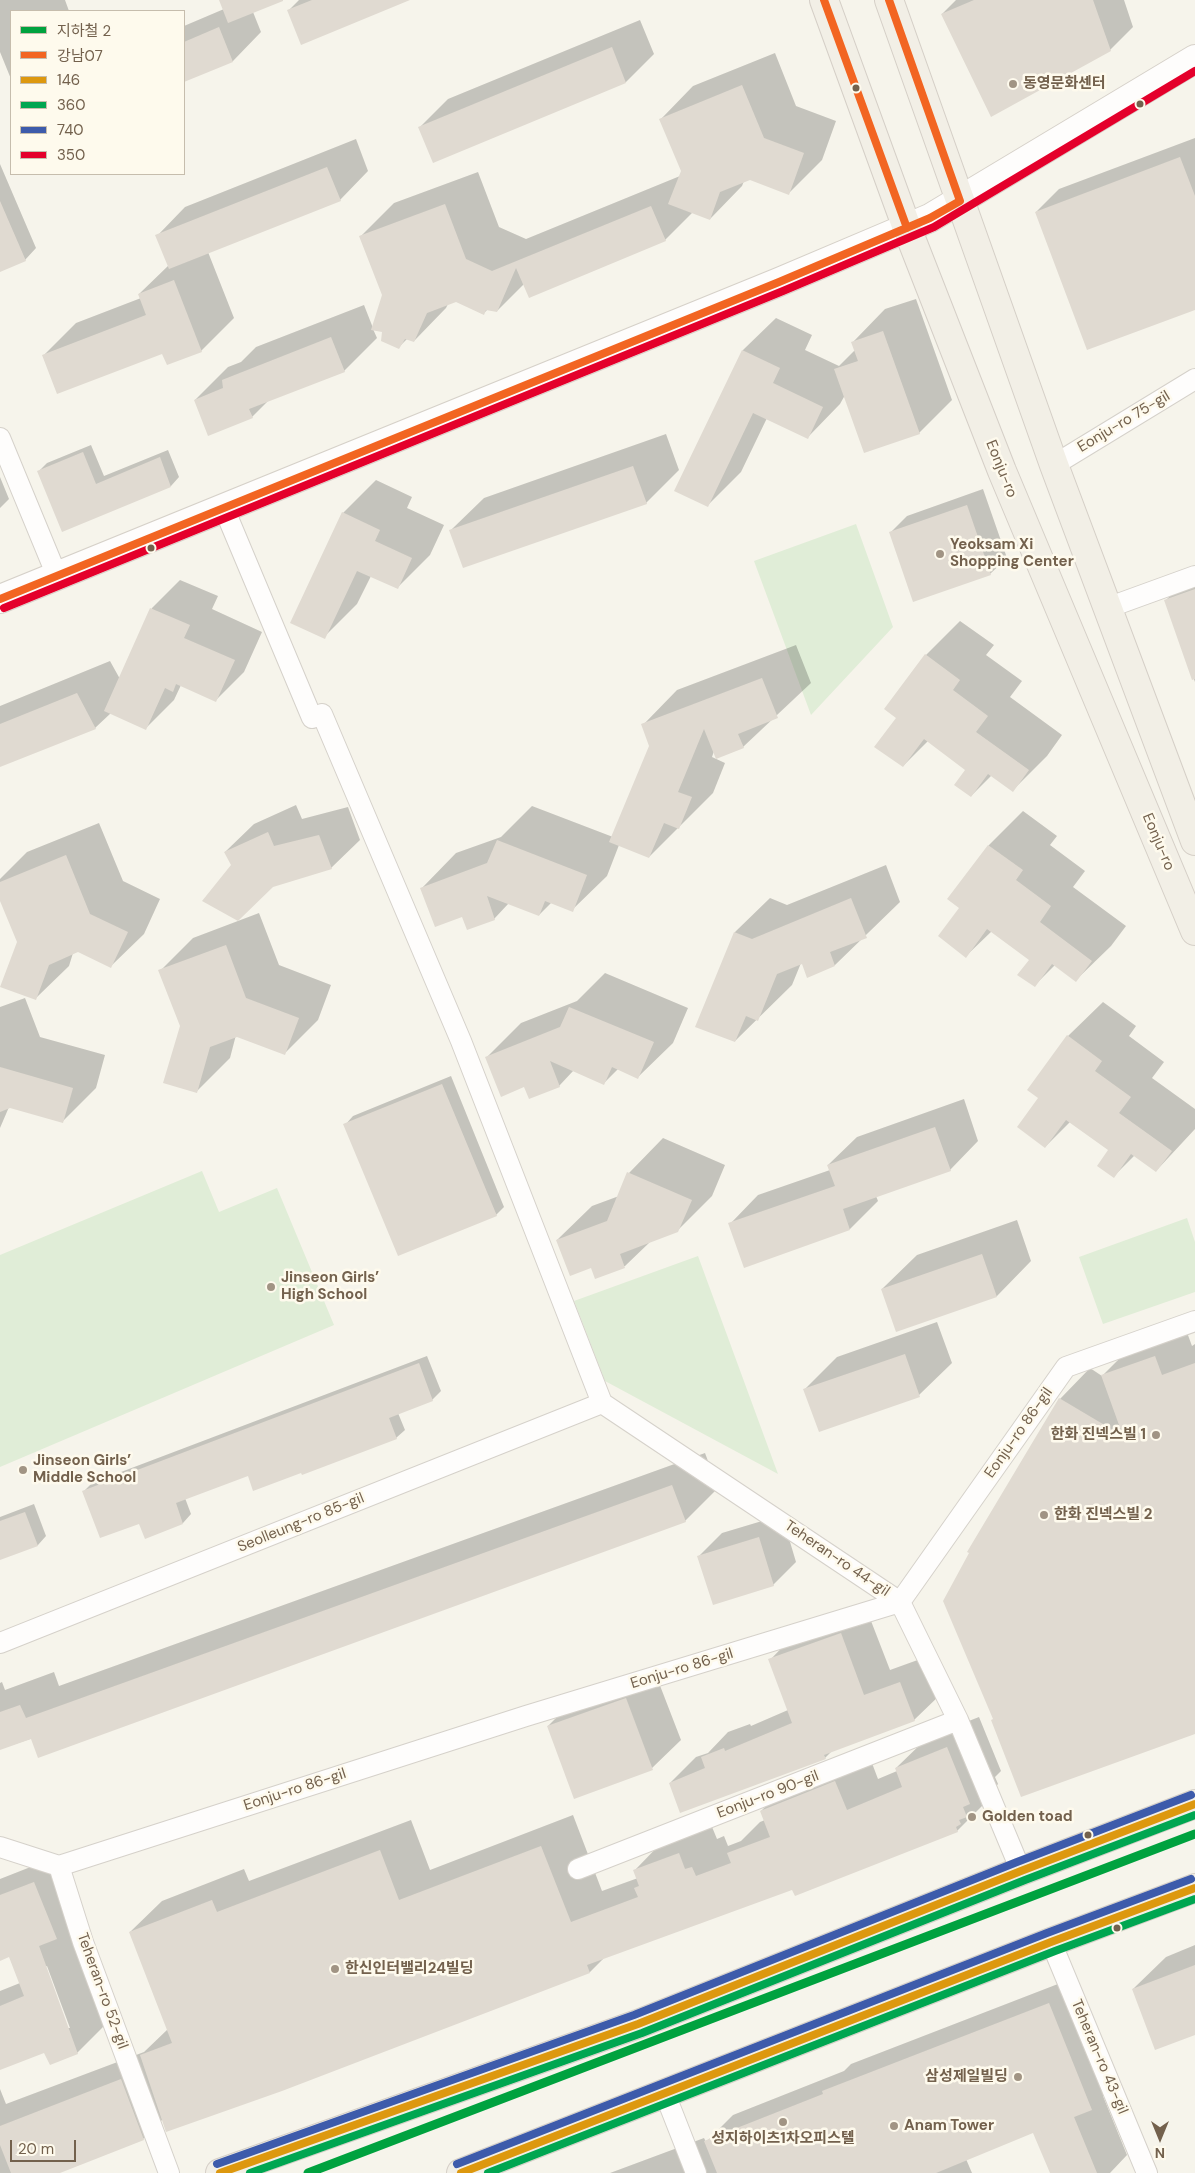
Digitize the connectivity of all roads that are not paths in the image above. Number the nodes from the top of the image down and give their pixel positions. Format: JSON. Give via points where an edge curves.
{"nodes":[{"id":1,"x":824,"y":0,"type":"edge"},
{"id":2,"x":889,"y":0,"type":"edge"},
{"id":3,"x":1195,"y":59,"type":"edge"},
{"id":4,"x":960,"y":201,"type":"junction"},
{"id":5,"x":907,"y":228,"type":"junction"},
{"id":6,"x":1195,"y":379,"type":"edge"},
{"id":7,"x":0,"y":438,"type":"edge"},
{"id":8,"x":1054,"y":464,"type":"junction"},
{"id":9,"x":223,"y":506,"type":"junction"},
{"id":10,"x":56,"y":576,"type":"junction"},
{"id":11,"x":1195,"y":576,"type":"edge"},
{"id":12,"x":0,"y":599,"type":"edge"},
{"id":13,"x":1107,"y":608,"type":"junction"},
{"id":14,"x":1195,"y":841,"type":"edge"},
{"id":15,"x":1195,"y":931,"type":"edge"},
{"id":16,"x":1195,"y":1321,"type":"edge"},
{"id":17,"x":602,"y":1402,"type":"junction"},
{"id":18,"x":900,"y":1602,"type":"junction"},
{"id":19,"x":0,"y":1643,"type":"edge"},
{"id":20,"x":958,"y":1720,"type":"junction"},
{"id":21,"x":1195,"y":1804,"type":"edge"},
{"id":22,"x":0,"y":1847,"type":"edge"},
{"id":23,"x":59,"y":1866,"type":"junction"},
{"id":24,"x":578,"y":1869,"type":"dead end"},
{"id":25,"x":1021,"y":1871,"type":"junction"},
{"id":26,"x":1195,"y":1888,"type":"edge"},
{"id":27,"x":1051,"y":1942,"type":"junction"},
{"id":28,"x":665,"y":2094,"type":"junction"},
{"id":29,"x":169,"y":2173,"type":"edge"},
{"id":30,"x":220,"y":2173,"type":"edge"},
{"id":31,"x":461,"y":2173,"type":"edge"},
{"id":32,"x":696,"y":2173,"type":"edge"},
{"id":33,"x":1147,"y":2173,"type":"edge"}],
"edges":[{"from":1,"to":5,"type":"main road","name":"Eonju-ro"},
{"from":2,"to":4,"type":"main road"},
{"from":3,"to":4,"type":"main road"},
{"from":4,"to":5,"type":"main road"},
{"from":4,"to":8,"type":"main road"},
{"from":5,"to":9,"type":"main road"},
{"from":5,"to":15,"type":"main road","name":"Eonju-ro","via":[[1002,471]]},
{"from":6,"to":8,"type":"street","name":"Eonju-ro 75-gil"},
{"from":7,"to":10,"type":"street"},
{"from":8,"to":13,"type":"main road"},
{"from":9,"to":10,"type":"main road"},
{"from":9,"to":17,"type":"street","via":[[461,1041]]},
{"from":10,"to":12,"type":"main road"},
{"from":11,"to":13,"type":"street"},
{"from":13,"to":14,"type":"main road"},
{"from":16,"to":18,"type":"street","name":"Eonju-ro 86-gil","via":[[1066,1367]]},
{"from":17,"to":18,"type":"street","name":"Teheran-ro 44-gil"},
{"from":17,"to":19,"type":"street","name":"Seolleung-ro 85-gil"},
{"from":18,"to":20,"type":"street","name":"Teheran-ro 44-gil"},
{"from":18,"to":23,"type":"street","name":"Eonju-ro 86-gil","via":[[526,1716]]},
{"from":20,"to":24,"type":"street","name":"Eonju-ro 90-gil"},
{"from":20,"to":25,"type":"street","name":"Teheran-ro 44-gil"},
{"from":21,"to":25,"type":"main road"},
{"from":22,"to":23,"type":"street"},
{"from":23,"to":29,"type":"street","name":"Teheran-ro 52-gil","via":[[83,1942]]},
{"from":25,"to":30,"type":"main road","via":[[638,2024]]},
{"from":26,"to":27,"type":"main road"},
{"from":27,"to":28,"type":"main road"},
{"from":27,"to":33,"type":"street","name":"Teheran-ro 43-gil"},
{"from":28,"to":31,"type":"main road"},
{"from":28,"to":32,"type":"street"}]}
